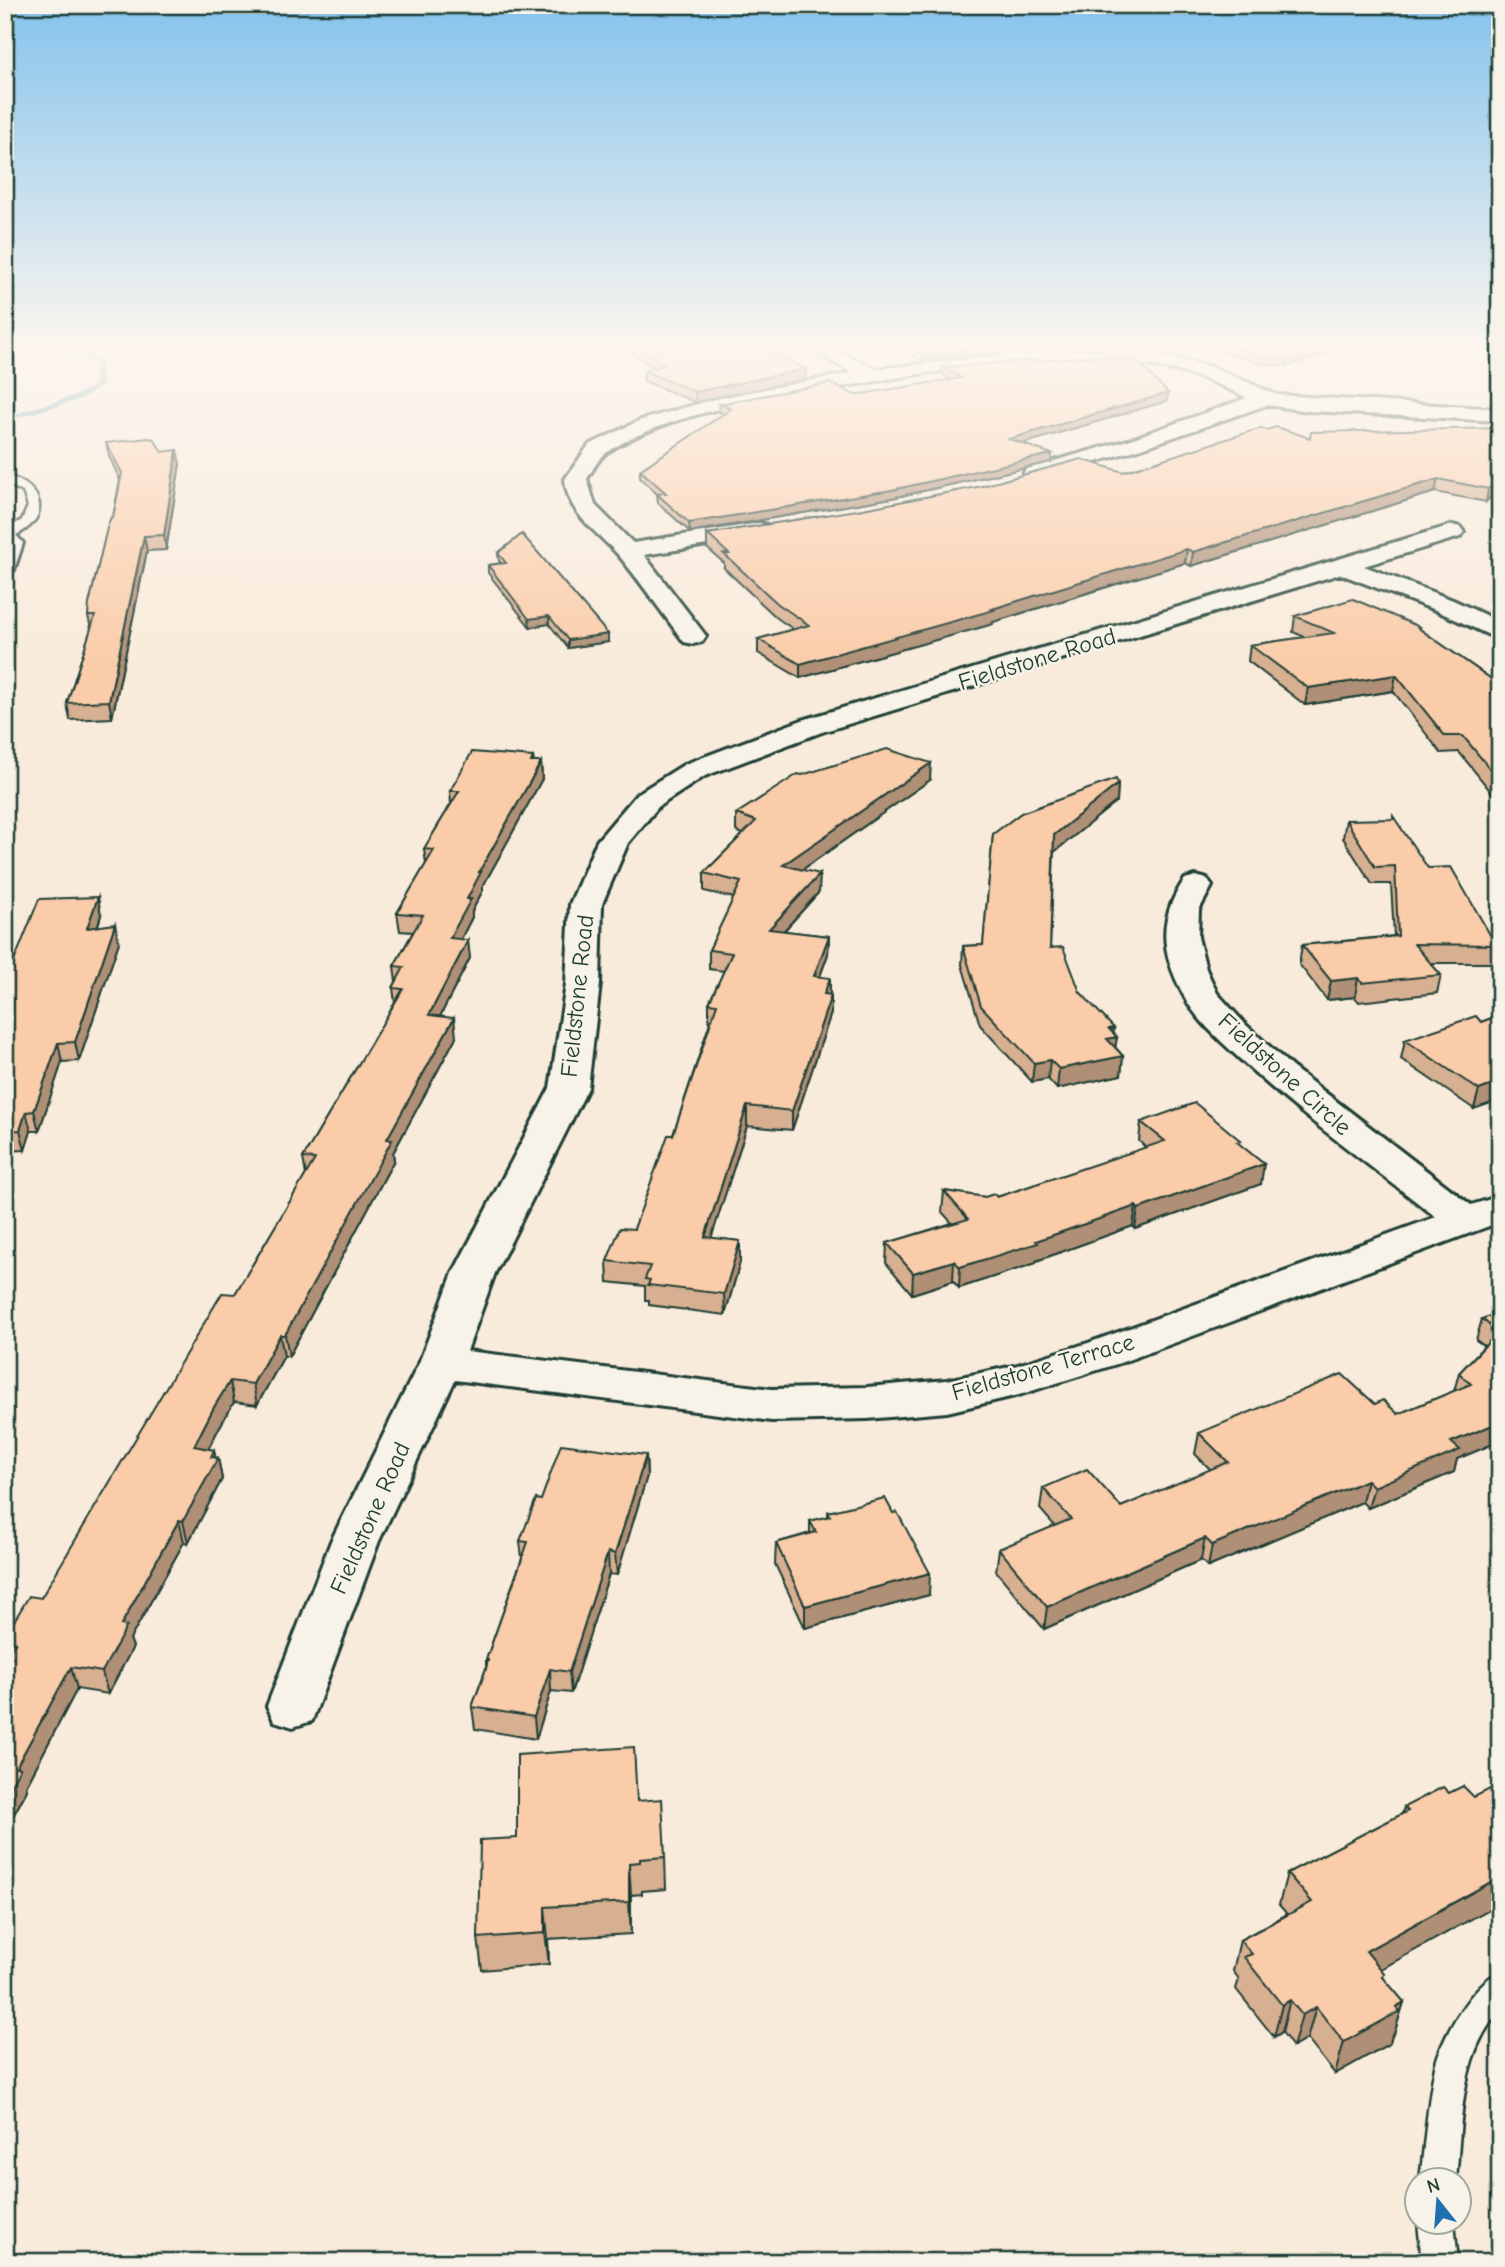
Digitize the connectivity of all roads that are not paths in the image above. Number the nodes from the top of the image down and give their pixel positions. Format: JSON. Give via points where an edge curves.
{"nodes":[{"id":1,"x":591,"y":455,"type":"edge"},
{"id":2,"x":1097,"y":455,"type":"edge"},
{"id":3,"x":5,"y":479,"type":"edge"},
{"id":4,"x":1016,"y":479,"type":"edge"},
{"id":5,"x":781,"y":526,"type":"edge"},
{"id":6,"x":1452,"y":532,"type":"dead end"},
{"id":7,"x":5,"y":536,"type":"edge"},
{"id":8,"x":626,"y":551,"type":"junction"},
{"id":9,"x":5,"y":565,"type":"edge"},
{"id":10,"x":1344,"y":567,"type":"junction"},
{"id":11,"x":1500,"y":632,"type":"edge"},
{"id":12,"x":693,"y":636,"type":"dead end"},
{"id":13,"x":1196,"y":886,"type":"dead end"},
{"id":14,"x":1482,"y":1214,"type":"edge"},
{"id":15,"x":441,"y":1363,"type":"junction"},
{"id":16,"x":293,"y":1706,"type":"dead end"},
{"id":17,"x":1500,"y":1987,"type":"edge"},
{"id":18,"x":1440,"y":2166,"type":"edge"},
{"id":19,"x":1438,"y":2236,"type":"edge"},
{"id":20,"x":1440,"y":2262,"type":"edge"}],
"edges":[{"from":1,"to":8,"type":"street","via":[[577,469],[579,496]]},
{"from":2,"to":4,"type":"street"},
{"from":3,"to":7,"type":"lane","via":[[27,486],[34,511],[19,531]]},
{"from":5,"to":8,"type":"street"},
{"from":6,"to":10,"type":"street","name":"Fieldstone Road"},
{"from":7,"to":9,"type":"street","via":[[11,543]]},
{"from":8,"to":12,"type":"street"},
{"from":10,"to":11,"type":"street"},
{"from":10,"to":15,"type":"street","name":"Fieldstone Road","via":[[812,726],[695,770],[648,800],[613,841],[586,904],[583,984],[569,1088],[474,1273]]},
{"from":13,"to":14,"type":"street","name":"Fieldstone Circle","via":[[1183,911],[1181,937],[1189,969],[1201,996],[1233,1033],[1279,1075]]},
{"from":14,"to":15,"type":"street","name":"Fieldstone Terrace","via":[[1104,1353],[1019,1380],[947,1396],[772,1405]]},
{"from":15,"to":16,"type":"street","name":"Fieldstone Road","via":[[355,1541]]},
{"from":17,"to":18,"type":"lane","via":[[1476,2012],[1452,2065]]},
{"from":19,"to":20,"type":"lane"}]}
